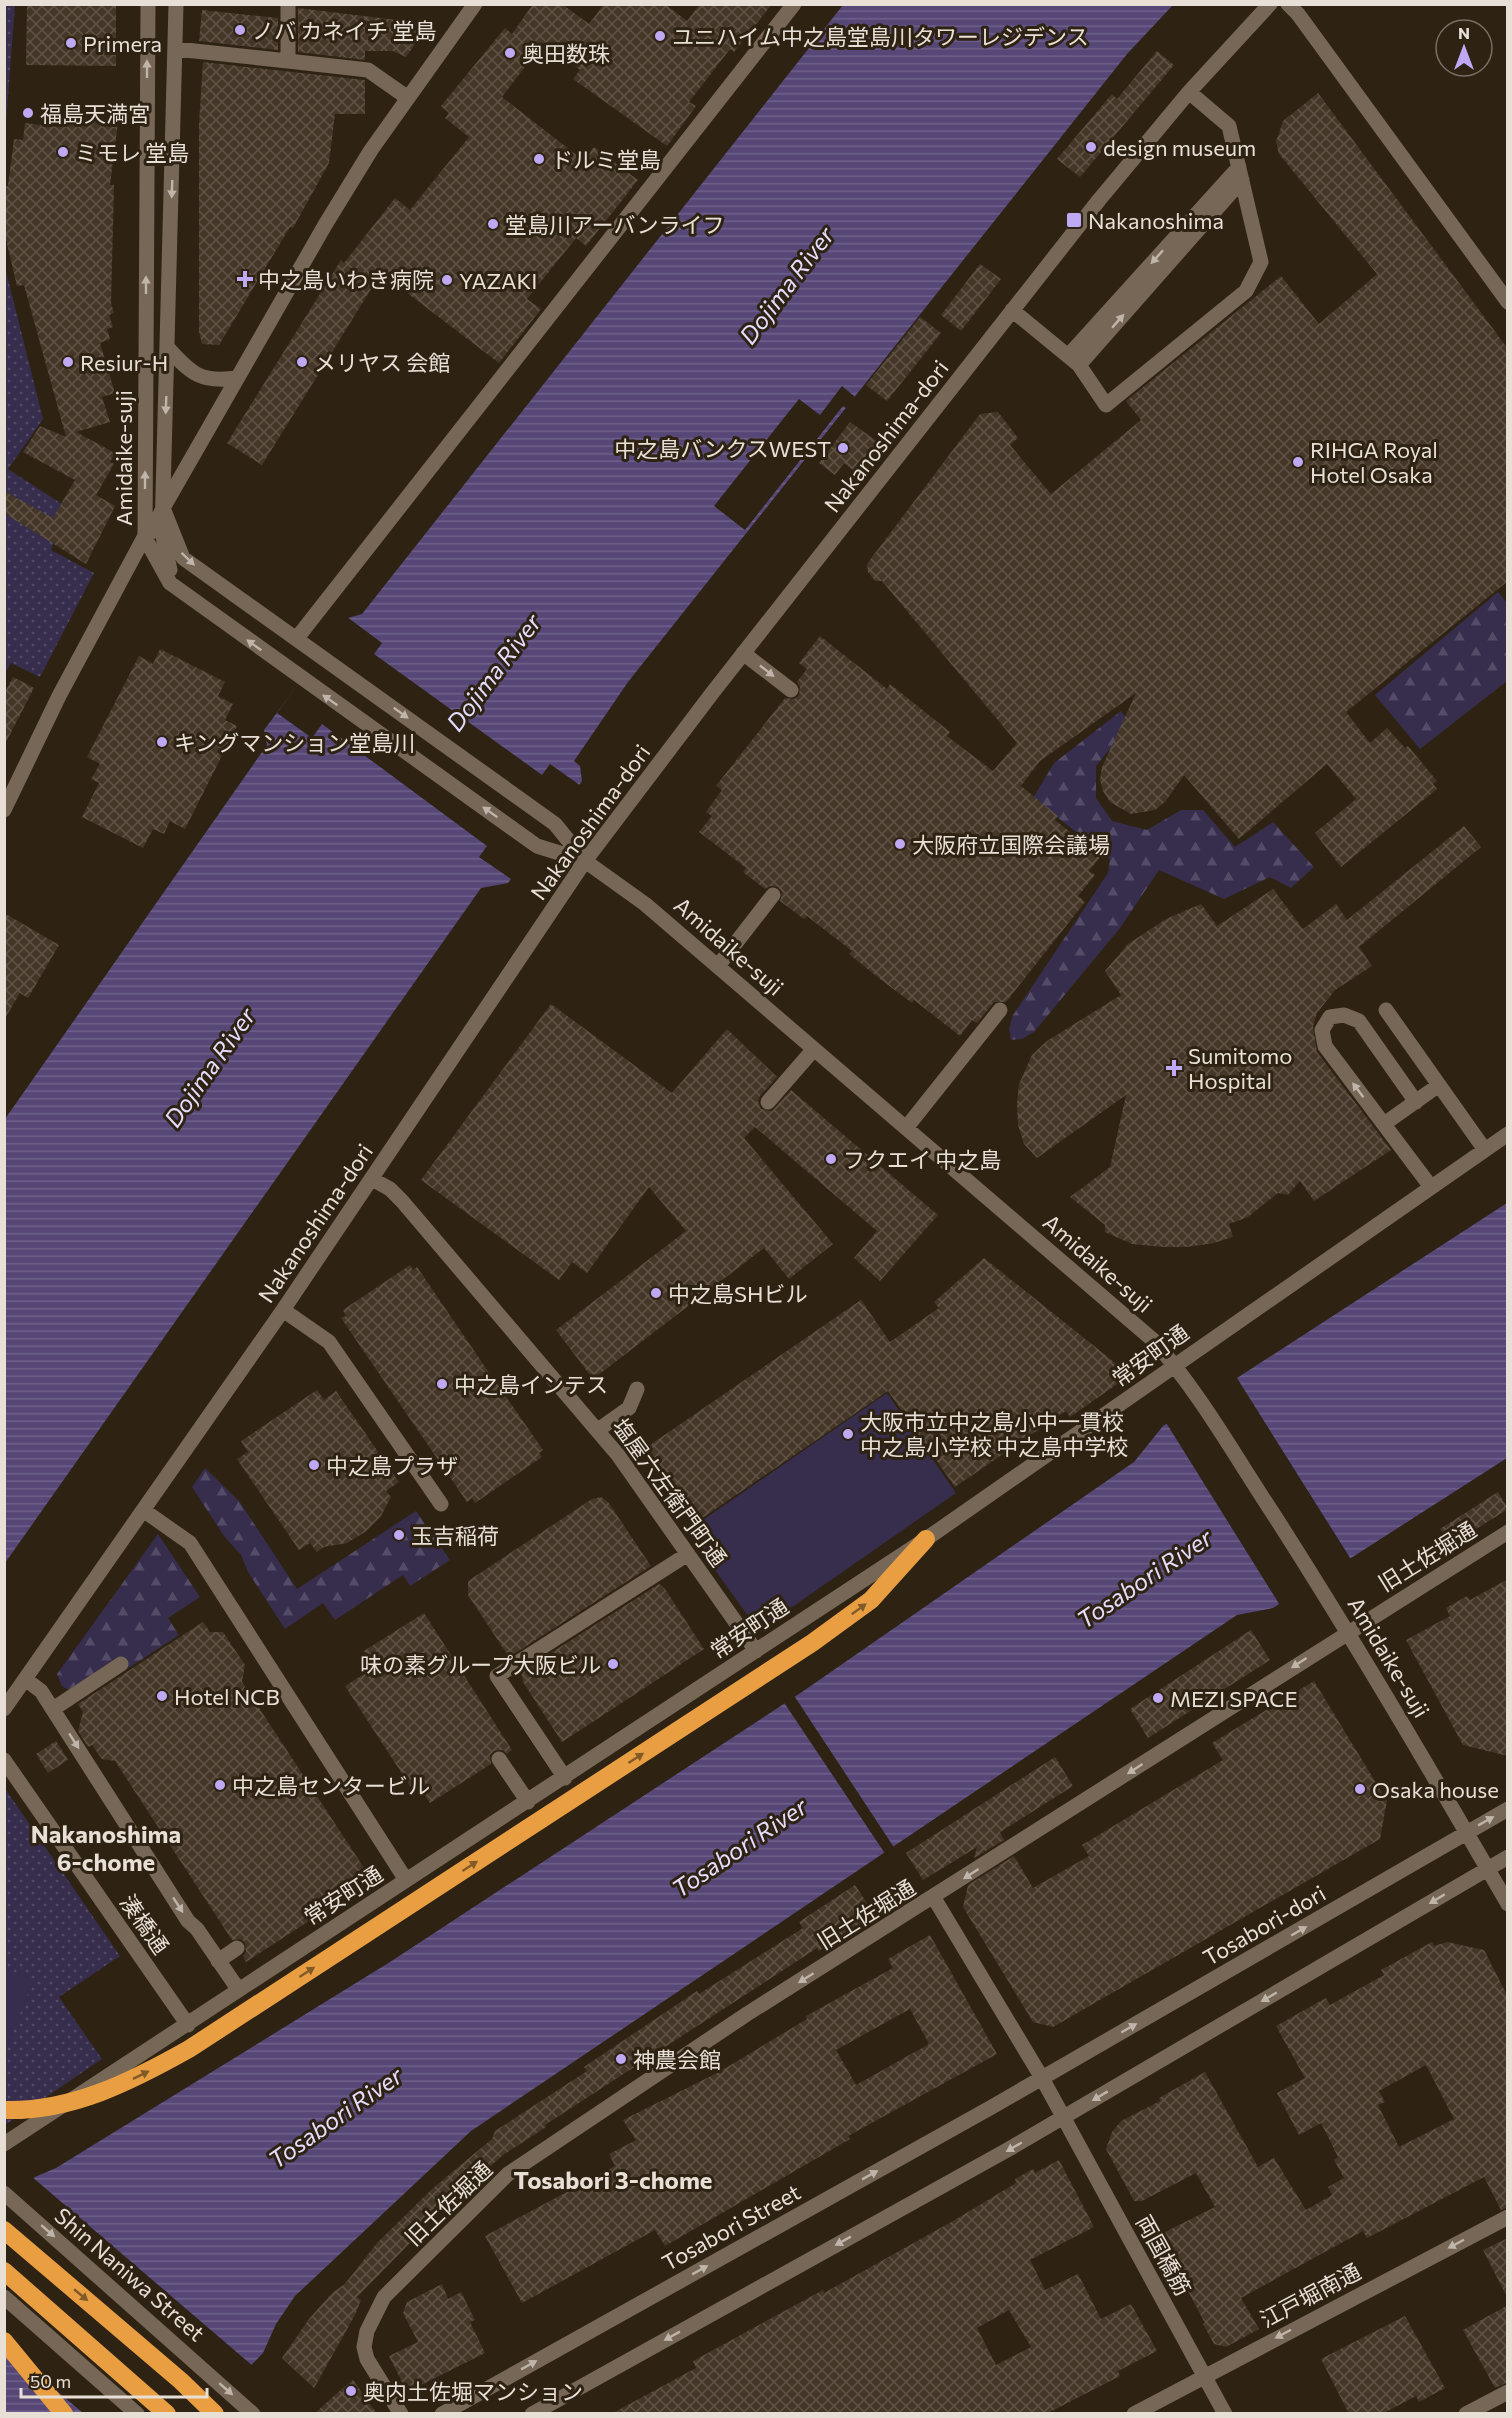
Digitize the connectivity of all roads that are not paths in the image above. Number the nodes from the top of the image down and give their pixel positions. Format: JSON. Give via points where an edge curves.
{"nodes":[{"id":1,"x":148,"y":4,"type":"edge"},
{"id":2,"x":176,"y":4,"type":"edge"},
{"id":3,"x":288,"y":4,"type":"edge"},
{"id":4,"x":475,"y":4,"type":"edge"},
{"id":5,"x":794,"y":4,"type":"edge"},
{"id":6,"x":1270,"y":4,"type":"edge"},
{"id":7,"x":1288,"y":4,"type":"edge"},
{"id":8,"x":176,"y":49,"type":"junction"},
{"id":9,"x":288,"y":61,"type":"junction"},
{"id":10,"x":1189,"y":92,"type":"junction"},
{"id":11,"x":408,"y":98,"type":"junction"},
{"id":12,"x":1240,"y":174,"type":"junction"},
{"id":13,"x":1508,"y":302,"type":"edge"},
{"id":14,"x":1012,"y":310,"type":"junction"},
{"id":15,"x":168,"y":348,"type":"junction"},
{"id":16,"x":1073,"y":361,"type":"junction"},
{"id":17,"x":237,"y":378,"type":"junction"},
{"id":18,"x":164,"y":479,"type":"junction"},
{"id":19,"x":163,"y":508,"type":"junction"},
{"id":20,"x":145,"y":538,"type":"junction"},
{"id":21,"x":176,"y":587,"type":"junction"},
{"id":22,"x":297,"y":638,"type":"junction"},
{"id":23,"x":743,"y":652,"type":"junction"},
{"id":24,"x":791,"y":690,"type":"dead end"},
{"id":25,"x":4,"y":810,"type":"edge"},
{"id":26,"x":585,"y":861,"type":"junction"},
{"id":27,"x":773,"y":895,"type":"dead end"},
{"id":28,"x":718,"y":966,"type":"junction"},
{"id":29,"x":1000,"y":1010,"type":"dead end"},
{"id":30,"x":1386,"y":1010,"type":"dead end"},
{"id":31,"x":814,"y":1049,"type":"junction"},
{"id":32,"x":1439,"y":1085,"type":"junction"},
{"id":33,"x":768,"y":1102,"type":"dead end"},
{"id":34,"x":1416,"y":1102,"type":"junction"},
{"id":35,"x":1384,"y":1124,"type":"junction"},
{"id":36,"x":906,"y":1128,"type":"junction"},
{"id":37,"x":1508,"y":1134,"type":"edge"},
{"id":38,"x":1485,"y":1150,"type":"junction"},
{"id":39,"x":372,"y":1179,"type":"junction"},
{"id":40,"x":1431,"y":1187,"type":"junction"},
{"id":41,"x":283,"y":1310,"type":"junction"},
{"id":42,"x":1176,"y":1366,"type":"junction"},
{"id":43,"x":637,"y":1389,"type":"dead end"},
{"id":44,"x":598,"y":1430,"type":"junction"},
{"id":45,"x":441,"y":1504,"type":"dead end"},
{"id":46,"x":143,"y":1510,"type":"junction"},
{"id":47,"x":1508,"y":1532,"type":"edge"},
{"id":48,"x":926,"y":1539,"type":"junction"},
{"id":49,"x":688,"y":1554,"type":"junction"},
{"id":50,"x":1348,"y":1632,"type":"junction"},
{"id":51,"x":756,"y":1651,"type":"junction"},
{"id":52,"x":121,"y":1664,"type":"dead end"},
{"id":53,"x":25,"y":1679,"type":"junction"},
{"id":54,"x":53,"y":1708,"type":"junction"},
{"id":55,"x":4,"y":1709,"type":"edge"},
{"id":56,"x":499,"y":1759,"type":"dead end"},
{"id":57,"x":4,"y":1760,"type":"edge"},
{"id":58,"x":565,"y":1778,"type":"junction"},
{"id":59,"x":528,"y":1802,"type":"junction"},
{"id":60,"x":1508,"y":1809,"type":"edge"},
{"id":61,"x":1465,"y":1832,"type":"junction"},
{"id":62,"x":1508,"y":1857,"type":"edge"},
{"id":63,"x":1488,"y":1869,"type":"junction"},
{"id":64,"x":406,"y":1880,"type":"junction"},
{"id":65,"x":934,"y":1898,"type":"junction"},
{"id":66,"x":1508,"y":1904,"type":"edge"},
{"id":67,"x":237,"y":1948,"type":"dead end"},
{"id":68,"x":218,"y":1961,"type":"junction"},
{"id":69,"x":238,"y":1989,"type":"junction"},
{"id":70,"x":188,"y":2025,"type":"junction"},
{"id":71,"x":1042,"y":2078,"type":"junction"},
{"id":72,"x":4,"y":2110,"type":"edge"},
{"id":73,"x":1064,"y":2117,"type":"junction"},
{"id":74,"x":4,"y":2144,"type":"edge"},
{"id":75,"x":4,"y":2193,"type":"edge"},
{"id":76,"x":1508,"y":2217,"type":"edge"},
{"id":77,"x":4,"y":2230,"type":"edge"},
{"id":78,"x":4,"y":2271,"type":"edge"},
{"id":79,"x":4,"y":2297,"type":"edge"},
{"id":80,"x":4,"y":2341,"type":"edge"},
{"id":81,"x":1205,"y":2375,"type":"junction"},
{"id":82,"x":1508,"y":2392,"type":"edge"},
{"id":83,"x":250,"y":2410,"type":"edge"},
{"id":84,"x":63,"y":2414,"type":"edge"},
{"id":85,"x":137,"y":2414,"type":"edge"},
{"id":86,"x":167,"y":2414,"type":"edge"},
{"id":87,"x":215,"y":2414,"type":"edge"},
{"id":88,"x":401,"y":2414,"type":"edge"},
{"id":89,"x":442,"y":2414,"type":"edge"},
{"id":90,"x":532,"y":2414,"type":"edge"},
{"id":91,"x":1134,"y":2414,"type":"edge"},
{"id":92,"x":1225,"y":2414,"type":"edge"},
{"id":93,"x":1466,"y":2414,"type":"edge"}],
"edges":[{"from":20,"to":1,"type":"street","name":"Amidaike-suji","one_way":true},
{"from":2,"to":8,"type":"street","name":"Amidaike-suji"},
{"from":3,"to":9,"type":"street"},
{"from":4,"to":11,"type":"street"},
{"from":5,"to":22,"type":"street"},
{"from":6,"to":10,"type":"street","name":"Nakanoshima-dori"},
{"from":7,"to":13,"type":"street"},
{"from":8,"to":9,"type":"street"},
{"from":8,"to":15,"type":"street","name":"Amidaike-suji","one_way":true},
{"from":9,"to":11,"type":"street","via":[[368,70]]},
{"from":10,"to":12,"type":"street","via":[[1229,126]]},
{"from":10,"to":14,"type":"street","name":"Nakanoshima-dori"},
{"from":11,"to":17,"type":"street","via":[[325,225]]},
{"from":12,"to":16,"type":"street"},
{"from":12,"to":16,"type":"street","via":[[1260,262],[1246,291],[1106,405]]},
{"from":14,"to":16,"type":"street"},
{"from":14,"to":23,"type":"street","name":"Nakanoshima-dori"},
{"from":15,"to":17,"type":"street","via":[[185,369],[197,376]]},
{"from":15,"to":18,"type":"street","name":"Amidaike-suji","one_way":true},
{"from":17,"to":19,"type":"street"},
{"from":18,"to":19,"type":"street","name":"Amidaike-suji"},
{"from":18,"to":20,"type":"street"},
{"from":19,"to":20,"type":"street"},
{"from":19,"to":21,"type":"street","via":[[165,553]]},
{"from":19,"to":22,"type":"street","name":"Amidaike-suji","one_way":true,"via":[[183,558]]},
{"from":20,"to":21,"type":"street","name":"Amidaike-suji"},
{"from":20,"to":25,"type":"street","via":[[64,687]]},
{"from":26,"to":21,"type":"street","name":"Amidaike-suji","one_way":true,"via":[[537,846]]},
{"from":22,"to":26,"type":"street","name":"Amidaike-suji","one_way":true,"via":[[554,824]]},
{"from":23,"to":24,"type":"street","one_way":true},
{"from":23,"to":26,"type":"street","name":"Nakanoshima-dori"},
{"from":26,"to":28,"type":"street","name":"Amidaike-suji","via":[[645,904]]},
{"from":26,"to":39,"type":"street","name":"Nakanoshima-dori"},
{"from":27,"to":28,"type":"street"},
{"from":28,"to":31,"type":"street","name":"Amidaike-suji"},
{"from":29,"to":36,"type":"street"},
{"from":30,"to":32,"type":"street"},
{"from":31,"to":33,"type":"street"},
{"from":31,"to":36,"type":"street","name":"Amidaike-suji"},
{"from":32,"to":34,"type":"street"},
{"from":32,"to":38,"type":"street"},
{"from":34,"to":35,"type":"street"},
{"from":35,"to":34,"type":"street","one_way":true,"via":[[1326,1046],[1322,1030],[1330,1017],[1344,1014],[1359,1021]]},
{"from":35,"to":40,"type":"street"},
{"from":36,"to":42,"type":"street","name":"Amidaike-suji","via":[[1153,1340]]},
{"from":37,"to":38,"type":"street","name":"常安町通"},
{"from":38,"to":40,"type":"street","name":"常安町通"},
{"from":39,"to":41,"type":"street","name":"Nakanoshima-dori"},
{"from":39,"to":44,"type":"street","name":"塩屋六左衛門町通","via":[[402,1201]]},
{"from":40,"to":42,"type":"street","name":"常安町通"},
{"from":41,"to":45,"type":"street","via":[[329,1342]]},
{"from":41,"to":46,"type":"street","name":"Nakanoshima-dori"},
{"from":42,"to":48,"type":"street","name":"常安町通"},
{"from":42,"to":50,"type":"street","name":"Amidaike-suji"},
{"from":43,"to":44,"type":"street","via":[[629,1408]]},
{"from":44,"to":49,"type":"street","name":"塩屋六左衛門町通"},
{"from":46,"to":53,"type":"street","name":"Nakanoshima-dori"},
{"from":46,"to":64,"type":"street","via":[[189,1542]]},
{"from":47,"to":50,"type":"street","name":"旧土佐堀通"},
{"from":48,"to":51,"type":"street","name":"常安町通"},
{"from":72,"to":48,"type":"highway","one_way":true,"via":[[50,2107],[88,2098],[189,2049],[812,1643],[871,1600]]},
{"from":49,"to":51,"type":"street","name":"塩屋六左衛門町通"},
{"from":49,"to":58,"type":"street","via":[[497,1676]]},
{"from":50,"to":61,"type":"street","name":"Amidaike-suji"},
{"from":50,"to":65,"type":"street","name":"旧土佐堀通","one_way":true},
{"from":51,"to":58,"type":"street","name":"常安町通"},
{"from":52,"to":54,"type":"street"},
{"from":53,"to":54,"type":"street","via":[[41,1691]]},
{"from":53,"to":55,"type":"street","name":"Nakanoshima-dori"},
{"from":54,"to":68,"type":"street","one_way":true,"via":[[182,1912]]},
{"from":56,"to":59,"type":"street"},
{"from":57,"to":70,"type":"street","name":"湊橋通"},
{"from":58,"to":59,"type":"street","name":"常安町通"},
{"from":59,"to":64,"type":"street","name":"常安町通"},
{"from":61,"to":60,"type":"street","name":"Tosabori-dori","one_way":true},
{"from":61,"to":63,"type":"street","name":"Amidaike-suji"},
{"from":71,"to":61,"type":"street","name":"Tosabori-dori","one_way":true,"via":[[1389,1880]]},
{"from":62,"to":63,"type":"street"},
{"from":63,"to":66,"type":"street","name":"Amidaike-suji"},
{"from":63,"to":73,"type":"street","one_way":true},
{"from":64,"to":69,"type":"street","name":"常安町通"},
{"from":65,"to":71,"type":"street"},
{"from":65,"to":88,"type":"street","name":"旧土佐堀通","one_way":true,"via":[[747,2014],[508,2174],[384,2297],[367,2331],[367,2359]]},
{"from":67,"to":68,"type":"street"},
{"from":68,"to":69,"type":"street"},
{"from":69,"to":70,"type":"street","name":"常安町通"},
{"from":70,"to":74,"type":"street","name":"常安町通"},
{"from":71,"to":73,"type":"street","name":"両国橋筋"},
{"from":89,"to":71,"type":"street","name":"Tosabori Street","one_way":true},
{"from":73,"to":81,"type":"street","name":"両国橋筋"},
{"from":73,"to":90,"type":"street","one_way":true},
{"from":75,"to":83,"type":"street","name":"Shin Naniwa Street","one_way":true},
{"from":76,"to":81,"type":"street","name":"江戸堀南通","one_way":true},
{"from":77,"to":87,"type":"highway","one_way":true},
{"from":78,"to":86,"type":"highway"},
{"from":79,"to":85,"type":"street"},
{"from":80,"to":84,"type":"highway"},
{"from":81,"to":91,"type":"street","name":"江戸堀南通"},
{"from":81,"to":92,"type":"street","name":"両国橋筋"},
{"from":82,"to":93,"type":"street"}]}
